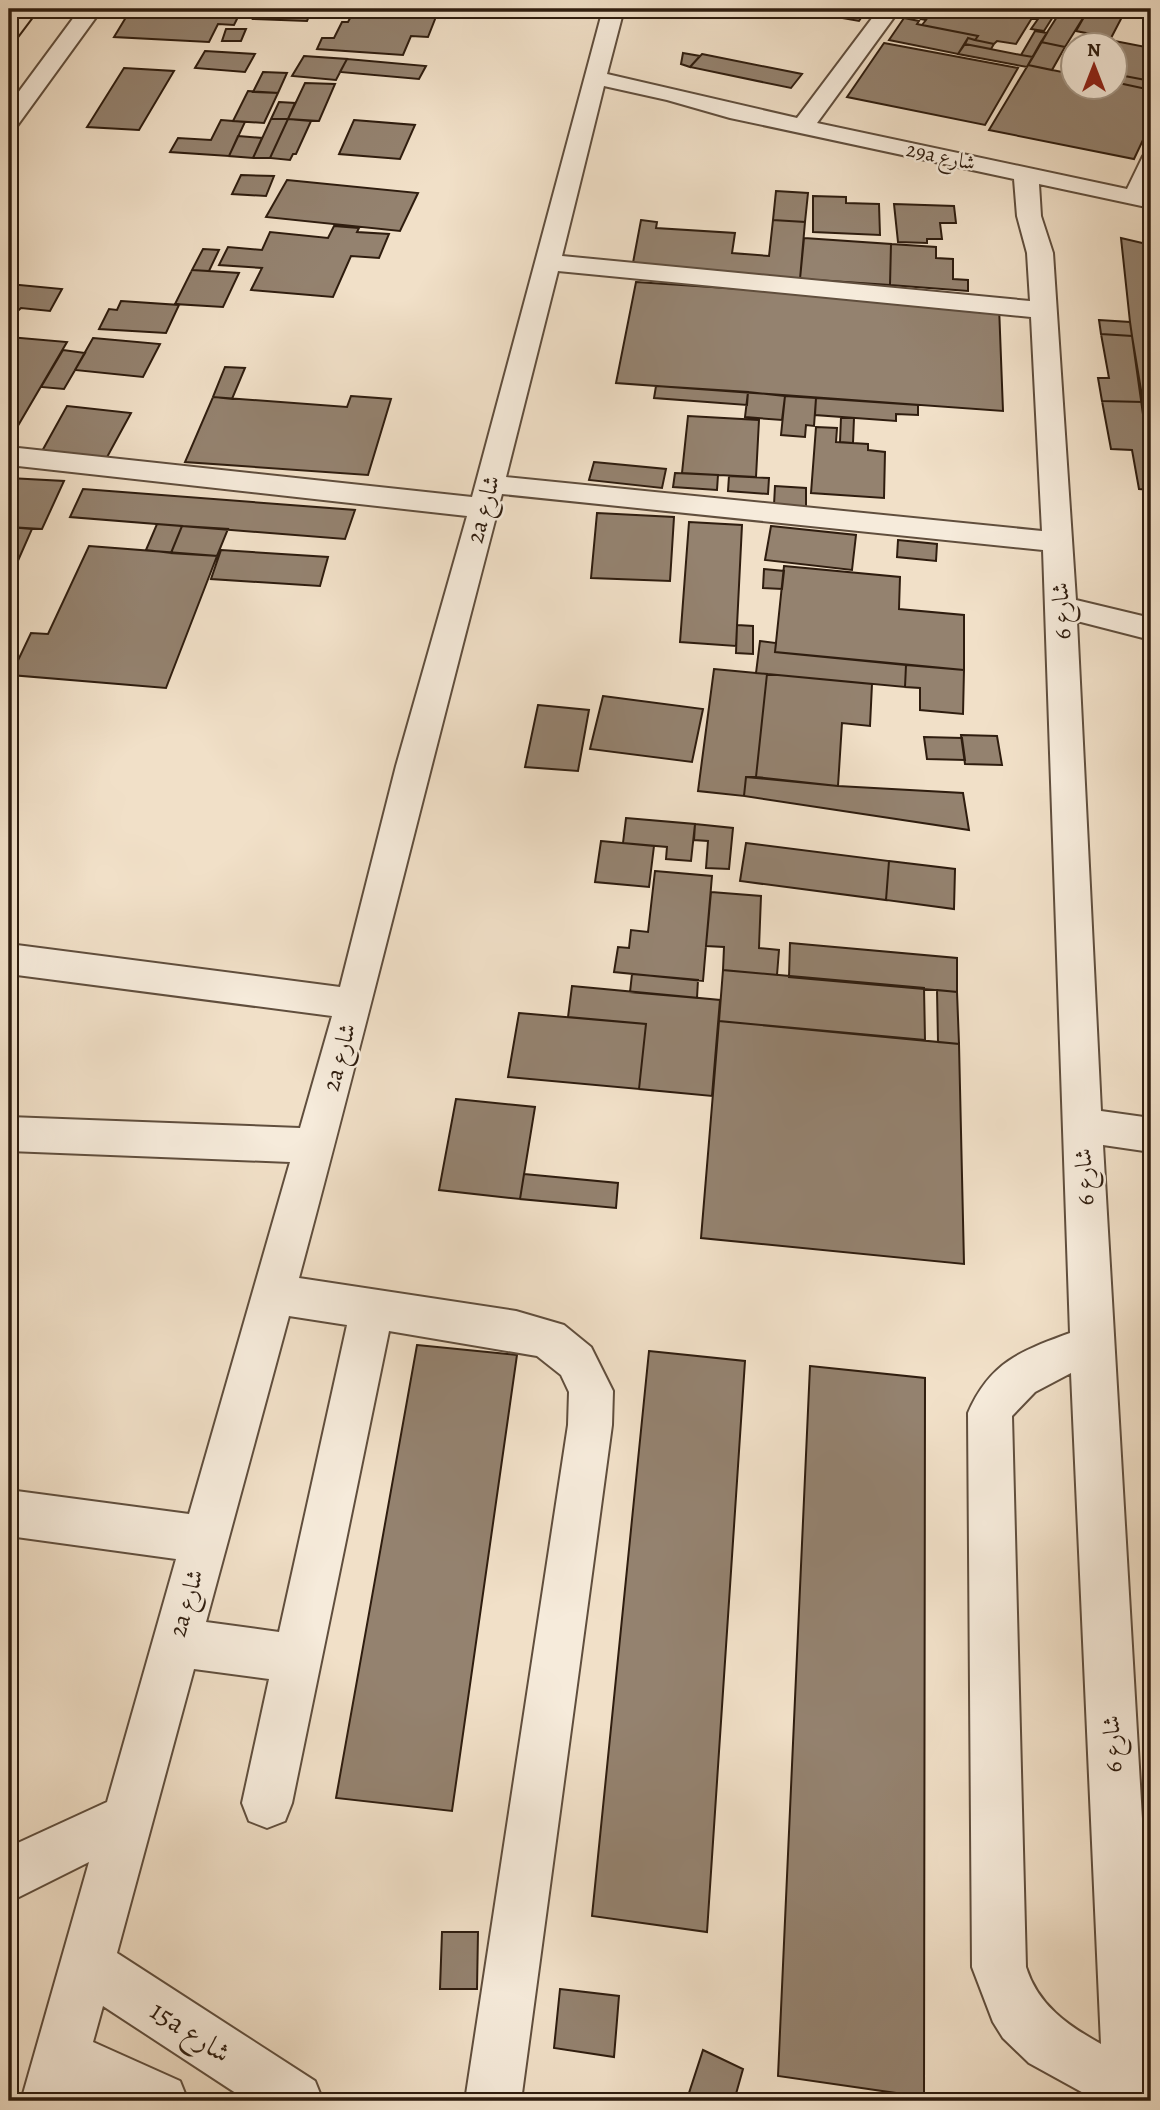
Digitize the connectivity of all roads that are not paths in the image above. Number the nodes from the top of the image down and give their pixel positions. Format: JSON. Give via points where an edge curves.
{"nodes":[{"id":1,"x":27,"y":9,"type":"edge"},
{"id":2,"x":91,"y":9,"type":"edge"},
{"id":3,"x":613,"y":9,"type":"edge"},
{"id":4,"x":890,"y":9,"type":"edge"},
{"id":5,"x":9,"y":32,"type":"edge"},
{"id":6,"x":595,"y":85,"type":"junction"},
{"id":7,"x":9,"y":121,"type":"edge"},
{"id":8,"x":803,"y":126,"type":"junction"},
{"id":9,"x":1151,"y":161,"type":"edge"},
{"id":10,"x":1026,"y":174,"type":"junction"},
{"id":11,"x":1056,"y":180,"type":"junction"},
{"id":12,"x":1143,"y":199,"type":"edge"},
{"id":13,"x":1049,"y":226,"type":"junction"},
{"id":14,"x":547,"y":262,"type":"junction"},
{"id":15,"x":1042,"y":310,"type":"junction"},
{"id":16,"x":9,"y":456,"type":"edge"},
{"id":17,"x":487,"y":496,"type":"junction"},
{"id":18,"x":1057,"y":542,"type":"junction"},
{"id":19,"x":1061,"y":607,"type":"junction"},
{"id":20,"x":1151,"y":629,"type":"edge"},
{"id":21,"x":9,"y":959,"type":"edge"},
{"id":22,"x":354,"y":1004,"type":"junction"},
{"id":23,"x":1081,"y":1125,"type":"junction"},
{"id":24,"x":9,"y":1134,"type":"edge"},
{"id":25,"x":1151,"y":1135,"type":"edge"},
{"id":26,"x":315,"y":1146,"type":"junction"},
{"id":27,"x":274,"y":1294,"type":"junction"},
{"id":28,"x":372,"y":1309,"type":"junction"},
{"id":29,"x":1091,"y":1345,"type":"junction"},
{"id":30,"x":9,"y":1513,"type":"edge"},
{"id":31,"x":204,"y":1539,"type":"junction"},
{"id":32,"x":175,"y":1642,"type":"junction"},
{"id":33,"x":298,"y":1659,"type":"junction"},
{"id":34,"x":267,"y":1803,"type":"dead end"},
{"id":35,"x":125,"y":1820,"type":"junction"},
{"id":36,"x":9,"y":1875,"type":"edge"},
{"id":37,"x":86,"y":1964,"type":"junction"},
{"id":38,"x":56,"y":2078,"type":"edge"},
{"id":39,"x":1130,"y":2095,"type":"edge"},
{"id":40,"x":160,"y":2101,"type":"edge"},
{"id":41,"x":295,"y":2101,"type":"edge"},
{"id":42,"x":493,"y":2101,"type":"edge"}],
"edges":[{"from":1,"to":5,"type":"main road"},
{"from":2,"to":7,"type":"street"},
{"from":3,"to":6,"type":"street","name":"2a شارع"},
{"from":4,"to":8,"type":"street"},
{"from":6,"to":8,"type":"street","name":"29a شارع","via":[[660,105],[730,111]]},
{"from":6,"to":14,"type":"street","name":"2a شارع"},
{"from":8,"to":10,"type":"street","name":"29a شارع"},
{"from":9,"to":12,"type":"street"},
{"from":10,"to":11,"type":"street","name":"29a شارع"},
{"from":10,"to":13,"type":"street","name":"شارع 6","via":[[1028,216]]},
{"from":11,"to":12,"type":"street","name":"29a شارع"},
{"from":11,"to":13,"type":"street","name":"شارع 6"},
{"from":13,"to":15,"type":"street","name":"شارع 6"},
{"from":14,"to":15,"type":"street"},
{"from":14,"to":17,"type":"street","name":"2a شارع"},
{"from":15,"to":18,"type":"street","name":"شارع 6"},
{"from":16,"to":17,"type":"street"},
{"from":17,"to":18,"type":"street"},
{"from":17,"to":22,"type":"street","name":"2a شارع"},
{"from":18,"to":19,"type":"street","name":"شارع 6"},
{"from":19,"to":20,"type":"street"},
{"from":19,"to":23,"type":"street","name":"شارع 6"},
{"from":21,"to":22,"type":"street"},
{"from":22,"to":26,"type":"street","name":"2a شارع"},
{"from":23,"to":25,"type":"street"},
{"from":23,"to":29,"type":"street","name":"شارع 6"},
{"from":24,"to":26,"type":"street"},
{"from":26,"to":27,"type":"street","name":"2a شارع"},
{"from":27,"to":28,"type":"street"},
{"from":27,"to":31,"type":"street","name":"2a شارع"},
{"from":28,"to":33,"type":"street"},
{"from":28,"to":42,"type":"street","via":[[549,1339],[576,1361],[591,1391],[590,1425]]},
{"from":29,"to":39,"type":"street","name":"شارع 6"},
{"from":29,"to":39,"type":"street","via":[[1009,1382],[990,1413],[999,1967],[1012,2003],[1034,2033]]},
{"from":30,"to":31,"type":"street"},
{"from":31,"to":32,"type":"street","name":"2a شارع"},
{"from":32,"to":33,"type":"street"},
{"from":32,"to":35,"type":"street","name":"2a شارع"},
{"from":33,"to":34,"type":"street"},
{"from":35,"to":36,"type":"street"},
{"from":35,"to":37,"type":"street","name":"2a شارع"},
{"from":37,"to":38,"type":"street","name":"2a شارع"},
{"from":37,"to":41,"type":"street","name":"15a شارع"},
{"from":38,"to":40,"type":"street"}]}
